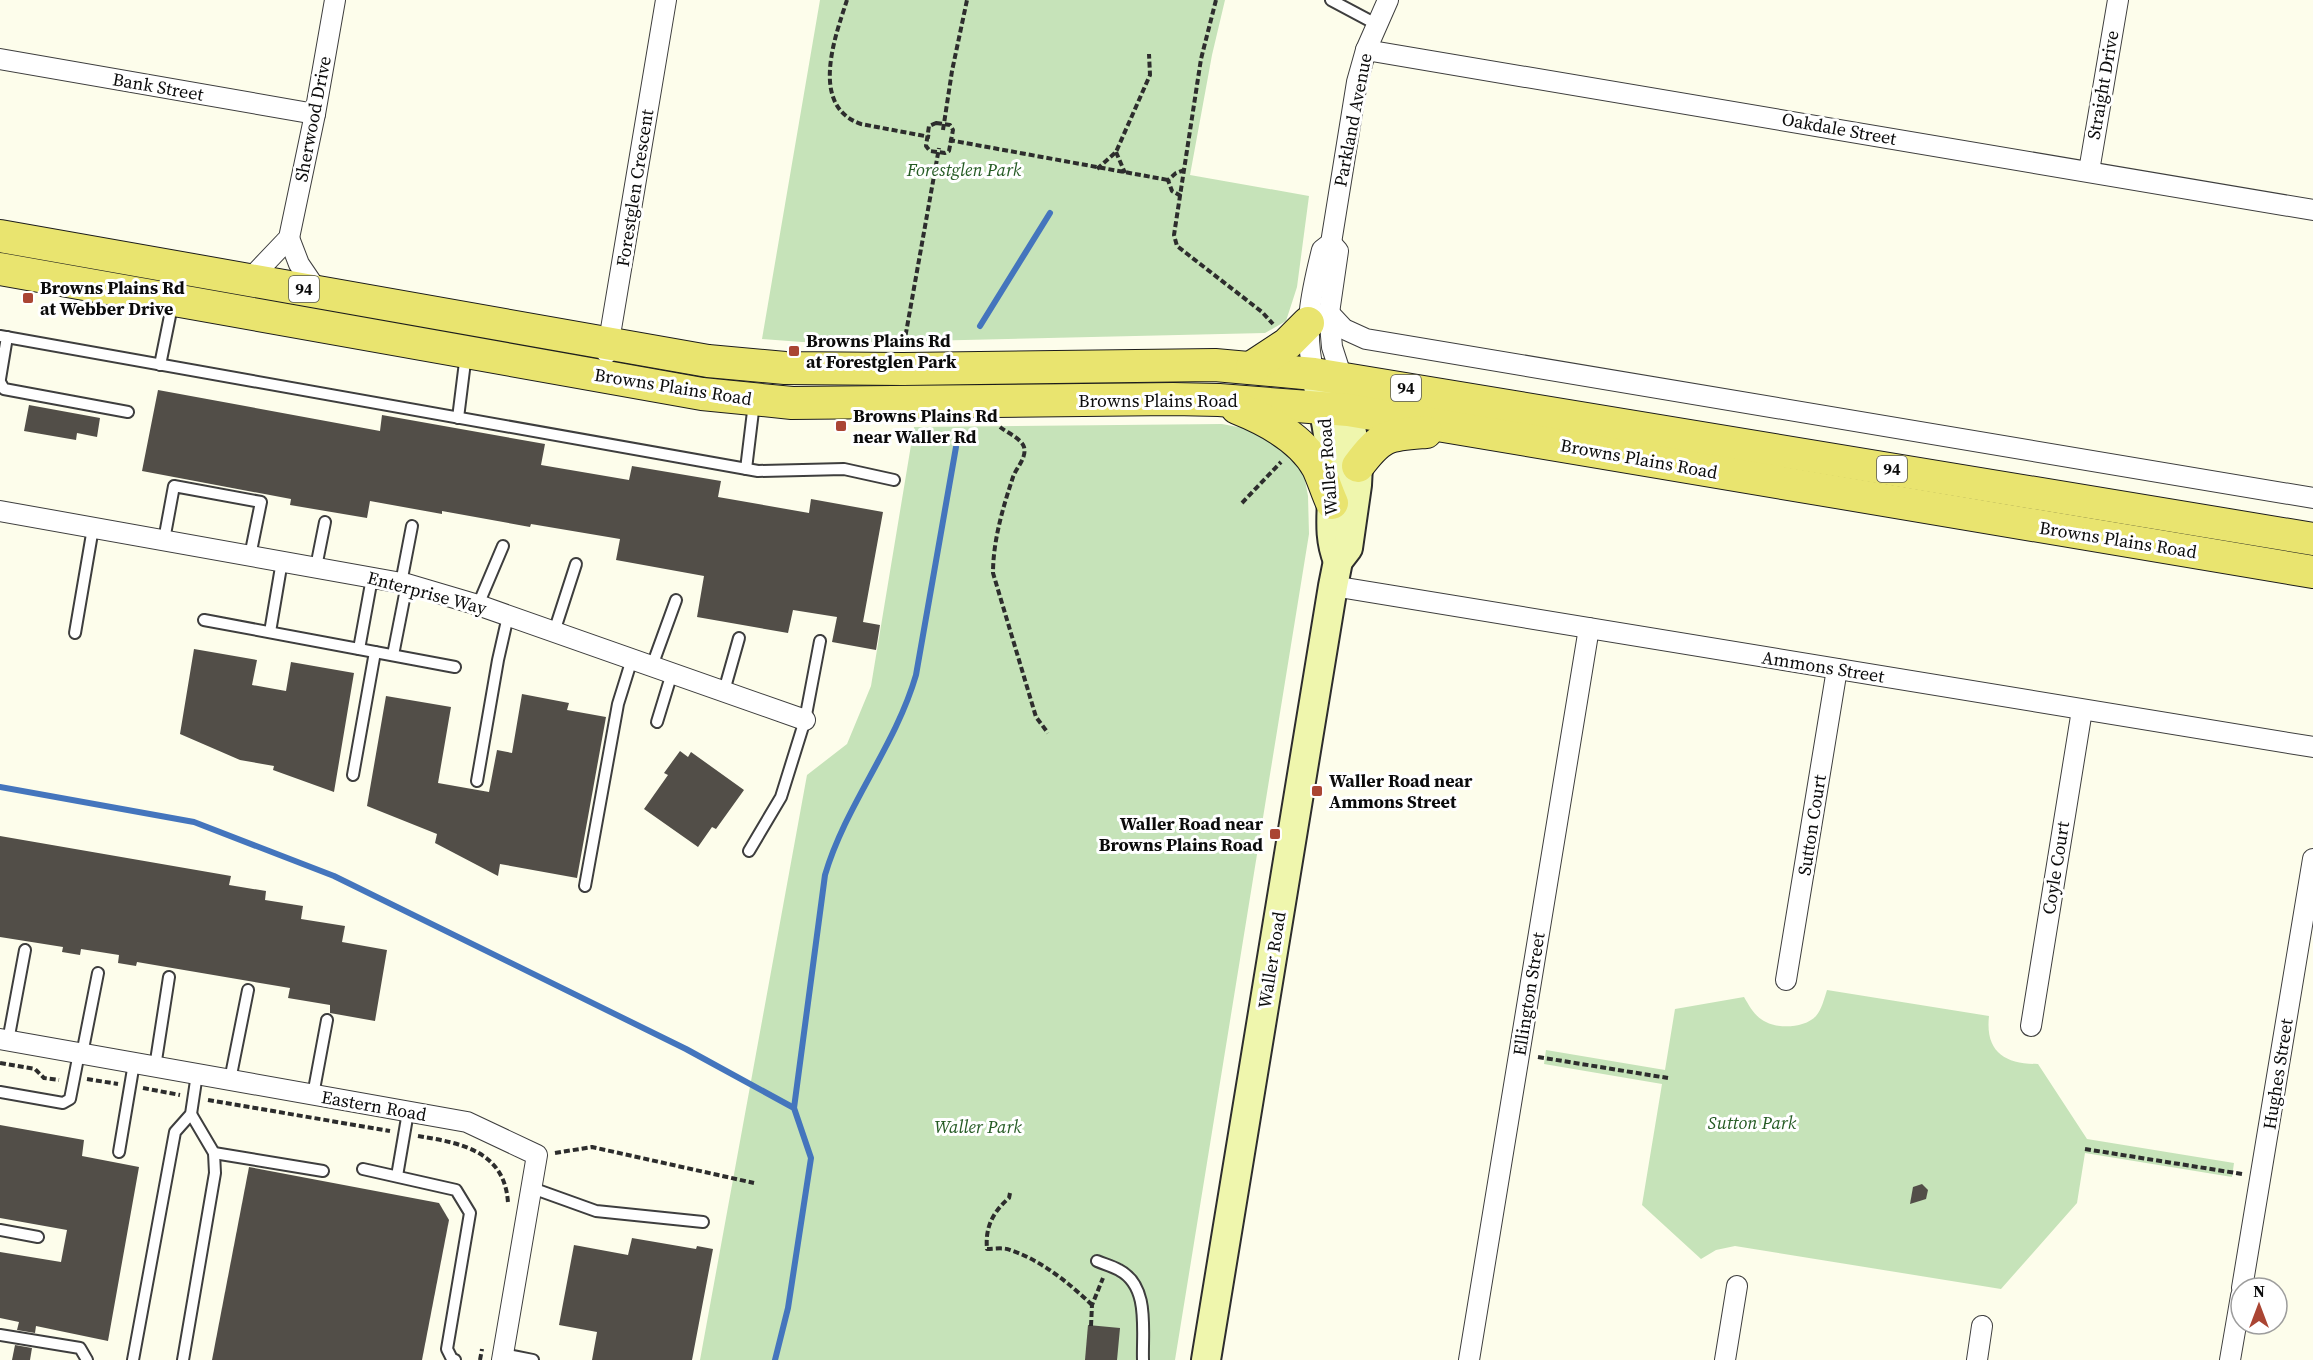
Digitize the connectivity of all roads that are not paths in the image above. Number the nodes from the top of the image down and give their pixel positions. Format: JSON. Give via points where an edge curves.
{"nodes":[{"id":1,"x":335,"y":0,"type":"edge"},
{"id":2,"x":666,"y":0,"type":"edge"},
{"id":3,"x":1331,"y":0,"type":"edge"},
{"id":4,"x":1388,"y":0,"type":"edge"},
{"id":5,"x":2118,"y":0,"type":"edge"},
{"id":6,"x":1376,"y":24,"type":"junction"},
{"id":7,"x":1366,"y":50,"type":"junction"},
{"id":8,"x":0,"y":59,"type":"edge"},
{"id":9,"x":315,"y":114,"type":"junction"},
{"id":10,"x":2089,"y":171,"type":"junction"},
{"id":11,"x":2313,"y":210,"type":"edge"},
{"id":12,"x":0,"y":236,"type":"edge"},
{"id":13,"x":289,"y":238,"type":"junction"},
{"id":14,"x":0,"y":269,"type":"edge"},
{"id":15,"x":249,"y":280,"type":"junction"},
{"id":16,"x":318,"y":292,"type":"junction"},
{"id":17,"x":174,"y":298,"type":"junction"},
{"id":18,"x":1318,"y":318,"type":"junction"},
{"id":19,"x":3,"y":336,"type":"edge"},
{"id":20,"x":609,"y":343,"type":"junction"},
{"id":21,"x":466,"y":353,"type":"junction"},
{"id":22,"x":160,"y":364,"type":"junction"},
{"id":23,"x":1251,"y":367,"type":"junction"},
{"id":24,"x":603,"y":376,"type":"junction"},
{"id":25,"x":1328,"y":376,"type":"junction"},
{"id":26,"x":0,"y":381,"type":"edge"},
{"id":27,"x":754,"y":400,"type":"junction"},
{"id":28,"x":1219,"y":400,"type":"junction"},
{"id":29,"x":1336,"y":409,"type":"junction"},
{"id":30,"x":128,"y":412,"type":"dead end"},
{"id":31,"x":458,"y":418,"type":"junction"},
{"id":32,"x":1460,"y":429,"type":"junction"},
{"id":33,"x":1358,"y":466,"type":"junction"},
{"id":34,"x":746,"y":469,"type":"junction"},
{"id":35,"x":894,"y":480,"type":"dead end"},
{"id":36,"x":2313,"y":498,"type":"edge"},
{"id":37,"x":1332,"y":503,"type":"junction"},
{"id":38,"x":0,"y":511,"type":"edge"},
{"id":39,"x":325,"y":522,"type":"dead end"},
{"id":40,"x":412,"y":526,"type":"dead end"},
{"id":41,"x":93,"y":528,"type":"junction"},
{"id":42,"x":2313,"y":539,"type":"edge"},
{"id":43,"x":164,"y":540,"type":"junction"},
{"id":44,"x":503,"y":546,"type":"dead end"},
{"id":45,"x":250,"y":556,"type":"junction"},
{"id":46,"x":282,"y":561,"type":"junction"},
{"id":47,"x":576,"y":564,"type":"dead end"},
{"id":48,"x":316,"y":567,"type":"junction"},
{"id":49,"x":2313,"y":572,"type":"edge"},
{"id":50,"x":1335,"y":574,"type":"junction"},
{"id":51,"x":372,"y":578,"type":"junction"},
{"id":52,"x":404,"y":583,"type":"junction"},
{"id":53,"x":676,"y":600,"type":"dead end"},
{"id":54,"x":478,"y":605,"type":"junction"},
{"id":55,"x":508,"y":616,"type":"junction"},
{"id":56,"x":204,"y":620,"type":"dead end"},
{"id":57,"x":1589,"y":628,"type":"junction"},
{"id":58,"x":270,"y":632,"type":"junction"},
{"id":59,"x":554,"y":632,"type":"junction"},
{"id":60,"x":75,"y":633,"type":"dead end"},
{"id":61,"x":739,"y":638,"type":"dead end"},
{"id":62,"x":820,"y":641,"type":"dead end"},
{"id":63,"x":359,"y":649,"type":"junction"},
{"id":64,"x":375,"y":652,"type":"junction"},
{"id":65,"x":393,"y":656,"type":"junction"},
{"id":66,"x":632,"y":659,"type":"junction"},
{"id":67,"x":652,"y":666,"type":"junction"},
{"id":68,"x":455,"y":667,"type":"dead end"},
{"id":69,"x":1837,"y":669,"type":"junction"},
{"id":70,"x":672,"y":673,"type":"junction"},
{"id":71,"x":724,"y":691,"type":"junction"},
{"id":72,"x":2082,"y":710,"type":"junction"},
{"id":73,"x":805,"y":720,"type":"junction"},
{"id":74,"x":657,"y":722,"type":"dead end"},
{"id":75,"x":2313,"y":747,"type":"edge"},
{"id":76,"x":353,"y":775,"type":"dead end"},
{"id":77,"x":477,"y":781,"type":"dead end"},
{"id":78,"x":749,"y":851,"type":"dead end"},
{"id":79,"x":2313,"y":859,"type":"edge"},
{"id":80,"x":585,"y":886,"type":"dead end"},
{"id":81,"x":25,"y":950,"type":"dead end"},
{"id":82,"x":98,"y":973,"type":"dead end"},
{"id":83,"x":169,"y":977,"type":"dead end"},
{"id":84,"x":1786,"y":980,"type":"dead end"},
{"id":85,"x":248,"y":990,"type":"dead end"},
{"id":86,"x":327,"y":1020,"type":"dead end"},
{"id":87,"x":2031,"y":1026,"type":"dead end"},
{"id":88,"x":4,"y":1040,"type":"edge"},
{"id":89,"x":80,"y":1054,"type":"junction"},
{"id":90,"x":134,"y":1063,"type":"junction"},
{"id":91,"x":155,"y":1066,"type":"junction"},
{"id":92,"x":197,"y":1074,"type":"junction"},
{"id":93,"x":230,"y":1080,"type":"junction"},
{"id":94,"x":0,"y":1092,"type":"edge"},
{"id":95,"x":313,"y":1095,"type":"junction"},
{"id":96,"x":408,"y":1112,"type":"junction"},
{"id":97,"x":191,"y":1114,"type":"junction"},
{"id":98,"x":119,"y":1152,"type":"dead end"},
{"id":99,"x":214,"y":1153,"type":"junction"},
{"id":100,"x":363,"y":1169,"type":"dead end"},
{"id":101,"x":322,"y":1172,"type":"dead end"},
{"id":102,"x":397,"y":1176,"type":"junction"},
{"id":103,"x":532,"y":1188,"type":"junction"},
{"id":104,"x":703,"y":1222,"type":"dead end"},
{"id":105,"x":0,"y":1230,"type":"edge"},
{"id":106,"x":38,"y":1237,"type":"dead end"},
{"id":107,"x":1097,"y":1261,"type":"dead end"},
{"id":108,"x":2244,"y":1276,"type":"edge"},
{"id":109,"x":1737,"y":1286,"type":"dead end"},
{"id":110,"x":1982,"y":1326,"type":"dead end"},
{"id":111,"x":0,"y":1335,"type":"edge"},
{"id":112,"x":2234,"y":1336,"type":"edge"},
{"id":113,"x":502,"y":1357,"type":"edge"},
{"id":114,"x":87,"y":1360,"type":"edge"},
{"id":115,"x":133,"y":1360,"type":"edge"},
{"id":116,"x":183,"y":1360,"type":"edge"},
{"id":117,"x":455,"y":1360,"type":"edge"},
{"id":118,"x":533,"y":1360,"type":"edge"},
{"id":119,"x":1143,"y":1360,"type":"edge"},
{"id":120,"x":1206,"y":1360,"type":"edge"},
{"id":121,"x":1469,"y":1360,"type":"edge"},
{"id":122,"x":1725,"y":1360,"type":"edge"},
{"id":123,"x":1977,"y":1360,"type":"edge"},
{"id":124,"x":2230,"y":1360,"type":"edge"}],
"edges":[{"from":1,"to":9,"type":"street","name":"Sherwood Drive"},
{"from":2,"to":20,"type":"street","name":"Forestglen Crescent"},
{"from":3,"to":6,"type":"lane"},
{"from":4,"to":6,"type":"street","name":"Parkland Avenue"},
{"from":5,"to":10,"type":"street","name":"Straight Drive"},
{"from":6,"to":7,"type":"street","name":"Parkland Avenue"},
{"from":7,"to":10,"type":"street","name":"Oakdale Street"},
{"from":7,"to":18,"type":"street","name":"Parkland Avenue","via":[[1357,82],[1331,243],[1322,250],[1311,299]]},
{"from":8,"to":9,"type":"street","name":"Bank Street"},
{"from":9,"to":13,"type":"street","name":"Sherwood Drive"},
{"from":10,"to":11,"type":"street","name":"Oakdale Street"},
{"from":12,"to":15,"type":"main road","name":"Browns Plains Road","number":"94"},
{"from":13,"to":15,"type":"street"},
{"from":13,"to":16,"type":"street","via":[[299,264]]},
{"from":14,"to":17,"type":"main road","name":"Browns Plains Road","number":"94"},
{"from":15,"to":16,"type":"main road","name":"Browns Plains Road","number":"94"},
{"from":16,"to":20,"type":"main road","name":"Browns Plains Road","number":"94"},
{"from":17,"to":21,"type":"main road","name":"Browns Plains Road","number":"94"},
{"from":17,"to":22,"type":"lane"},
{"from":18,"to":23,"type":"main road"},
{"from":18,"to":25,"type":"street","name":"Parkland Avenue","via":[[1332,347]]},
{"from":18,"to":25,"type":"street","name":"Parkland Avenue","via":[[1308,344]]},
{"from":18,"to":36,"type":"street","via":[[1352,334],[1387,342]]},
{"from":19,"to":22,"type":"lane"},
{"from":19,"to":26,"type":"lane"},
{"from":20,"to":23,"type":"main road","name":"Browns Plains Road","number":"94","via":[[708,361],[785,368],[1175,364]]},
{"from":20,"to":24,"type":"street","name":"Forestglen Crescent"},
{"from":21,"to":24,"type":"main road","name":"Browns Plains Road","number":"94"},
{"from":21,"to":31,"type":"lane"},
{"from":22,"to":31,"type":"lane"},
{"from":23,"to":25,"type":"main road","name":"Browns Plains Road","number":"94"},
{"from":24,"to":27,"type":"main road","name":"Browns Plains Road","number":"94"},
{"from":25,"to":29,"type":"street","name":"Waller Road"},
{"from":25,"to":42,"type":"main road","name":"Browns Plains Road","number":"94"},
{"from":26,"to":30,"type":"lane","via":[[4,389]]},
{"from":27,"to":28,"type":"main road","name":"Browns Plains Road","number":"94"},
{"from":27,"to":34,"type":"lane"},
{"from":28,"to":29,"type":"main road","name":"Browns Plains Road","number":"94"},
{"from":28,"to":37,"type":"main road","via":[[1271,422],[1298,445],[1317,467]]},
{"from":29,"to":32,"type":"main road","name":"Browns Plains Road","number":"94"},
{"from":29,"to":33,"type":"street","name":"Waller Road"},
{"from":29,"to":37,"type":"street","name":"Waller Road"},
{"from":31,"to":34,"type":"lane"},
{"from":32,"to":33,"type":"main road","via":[[1385,438]]},
{"from":32,"to":49,"type":"main road","name":"Browns Plains Road","number":"94"},
{"from":33,"to":50,"type":"street","name":"Waller Road","via":[[1348,548]]},
{"from":34,"to":35,"type":"lane","via":[[844,469]]},
{"from":37,"to":50,"type":"street","name":"Waller Road"},
{"from":38,"to":41,"type":"street","name":"Enterprise Way"},
{"from":39,"to":48,"type":"lane"},
{"from":40,"to":52,"type":"lane"},
{"from":41,"to":43,"type":"street","name":"Enterprise Way"},
{"from":41,"to":60,"type":"lane"},
{"from":43,"to":45,"type":"street","name":"Enterprise Way"},
{"from":43,"to":45,"type":"lane","via":[[174,486],[261,502]]},
{"from":44,"to":54,"type":"lane"},
{"from":45,"to":46,"type":"street","name":"Enterprise Way"},
{"from":46,"to":48,"type":"street","name":"Enterprise Way"},
{"from":46,"to":58,"type":"lane"},
{"from":47,"to":59,"type":"lane"},
{"from":48,"to":51,"type":"street","name":"Enterprise Way"},
{"from":50,"to":57,"type":"street","name":"Ammons Street"},
{"from":50,"to":120,"type":"street","name":"Waller Road"},
{"from":51,"to":52,"type":"street","name":"Enterprise Way"},
{"from":51,"to":63,"type":"lane"},
{"from":52,"to":54,"type":"street","name":"Enterprise Way"},
{"from":52,"to":65,"type":"lane"},
{"from":53,"to":67,"type":"lane"},
{"from":54,"to":55,"type":"street","name":"Enterprise Way"},
{"from":55,"to":59,"type":"street","name":"Enterprise Way"},
{"from":55,"to":77,"type":"lane"},
{"from":56,"to":58,"type":"lane"},
{"from":57,"to":69,"type":"street","name":"Ammons Street"},
{"from":57,"to":121,"type":"street","name":"Ellington Street"},
{"from":58,"to":63,"type":"lane"},
{"from":59,"to":66,"type":"street","name":"Enterprise Way"},
{"from":61,"to":71,"type":"lane"},
{"from":62,"to":73,"type":"lane"},
{"from":63,"to":64,"type":"lane"},
{"from":64,"to":65,"type":"lane"},
{"from":64,"to":76,"type":"lane"},
{"from":65,"to":68,"type":"lane"},
{"from":66,"to":67,"type":"street","name":"Enterprise Way"},
{"from":66,"to":80,"type":"lane","via":[[618,704]]},
{"from":67,"to":70,"type":"street","name":"Enterprise Way"},
{"from":69,"to":72,"type":"street","name":"Ammons Street"},
{"from":69,"to":84,"type":"street","name":"Sutton Court"},
{"from":70,"to":71,"type":"street","name":"Enterprise Way"},
{"from":70,"to":74,"type":"lane"},
{"from":71,"to":73,"type":"street","name":"Enterprise Way"},
{"from":72,"to":75,"type":"street","name":"Ammons Street"},
{"from":72,"to":87,"type":"street","name":"Coyle Court"},
{"from":73,"to":78,"type":"lane","via":[[781,797]]},
{"from":79,"to":108,"type":"street","name":"Hughes Street"},
{"from":81,"to":88,"type":"lane"},
{"from":82,"to":89,"type":"lane"},
{"from":83,"to":91,"type":"lane"},
{"from":85,"to":93,"type":"lane"},
{"from":86,"to":95,"type":"lane"},
{"from":88,"to":89,"type":"street","name":"Eastern Road"},
{"from":89,"to":90,"type":"street","name":"Eastern Road"},
{"from":89,"to":94,"type":"lane","via":[[70,1099],[63,1103]]},
{"from":90,"to":91,"type":"street","name":"Eastern Road"},
{"from":90,"to":98,"type":"lane"},
{"from":91,"to":92,"type":"street","name":"Eastern Road"},
{"from":92,"to":93,"type":"street","name":"Eastern Road"},
{"from":92,"to":97,"type":"lane"},
{"from":93,"to":95,"type":"street","name":"Eastern Road"},
{"from":95,"to":96,"type":"street","name":"Eastern Road"},
{"from":96,"to":102,"type":"lane"},
{"from":96,"to":103,"type":"street","name":"Eastern Road","via":[[467,1122],[537,1155]]},
{"from":97,"to":99,"type":"lane"},
{"from":97,"to":115,"type":"lane","via":[[175,1132]]},
{"from":99,"to":101,"type":"lane"},
{"from":99,"to":116,"type":"lane","via":[[216,1173]]},
{"from":100,"to":102,"type":"lane"},
{"from":102,"to":117,"type":"lane","via":[[456,1190],[470,1213],[447,1349]]},
{"from":103,"to":104,"type":"lane","via":[[596,1211]]},
{"from":103,"to":113,"type":"street"},
{"from":105,"to":106,"type":"lane"},
{"from":107,"to":119,"type":"lane","via":[[1120,1270],[1141,1295]]},
{"from":109,"to":122,"type":"street"},
{"from":110,"to":123,"type":"street"},
{"from":111,"to":114,"type":"lane","via":[[80,1348]]},
{"from":112,"to":124,"type":"street"},
{"from":113,"to":118,"type":"lane"}]}
